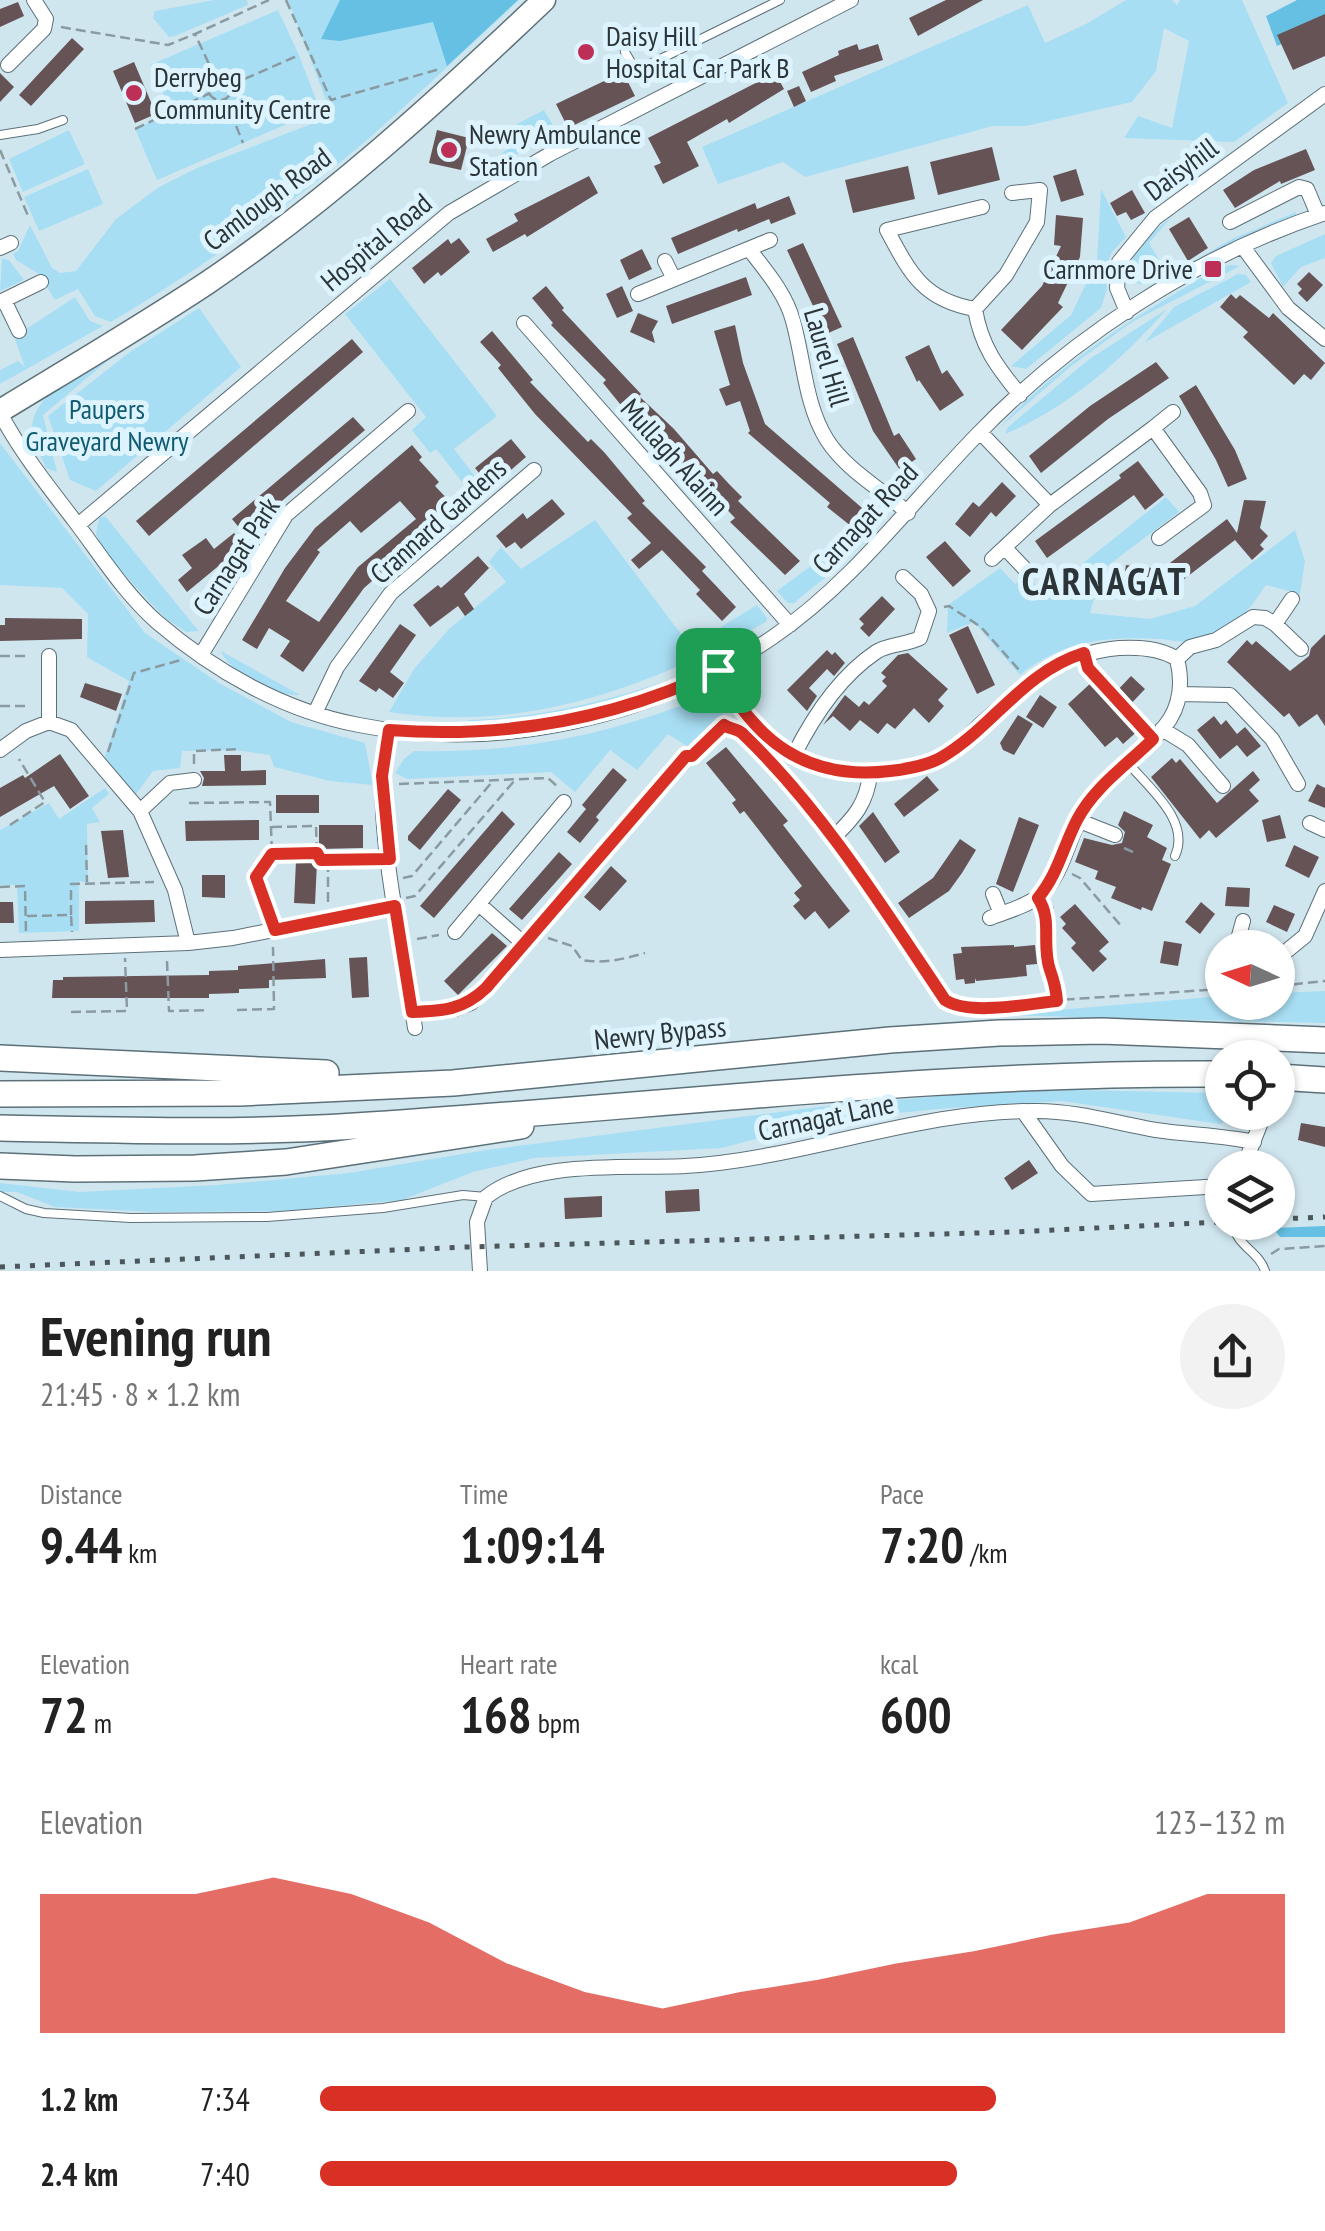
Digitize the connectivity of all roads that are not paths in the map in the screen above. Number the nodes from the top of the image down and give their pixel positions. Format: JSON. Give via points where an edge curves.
{"nodes":[{"id":1,"x":34,"y":0,"type":"edge"},
{"id":2,"x":544,"y":0,"type":"edge"},
{"id":3,"x":780,"y":0,"type":"edge"},
{"id":4,"x":851,"y":0,"type":"edge"},
{"id":5,"x":625,"y":52,"type":"dead end"},
{"id":6,"x":8,"y":65,"type":"dead end"},
{"id":7,"x":1325,"y":94,"type":"edge"},
{"id":8,"x":63,"y":120,"type":"dead end"},
{"id":9,"x":0,"y":135,"type":"edge"},
{"id":10,"x":1012,"y":194,"type":"dead end"},
{"id":11,"x":982,"y":207,"type":"dead end"},
{"id":12,"x":1322,"y":214,"type":"edge"},
{"id":13,"x":1230,"y":222,"type":"dead end"},
{"id":14,"x":770,"y":240,"type":"dead end"},
{"id":15,"x":1243,"y":247,"type":"junction"},
{"id":16,"x":749,"y":249,"type":"junction"},
{"id":17,"x":666,"y":261,"type":"dead end"},
{"id":18,"x":674,"y":279,"type":"junction"},
{"id":19,"x":41,"y":282,"type":"dead end"},
{"id":20,"x":638,"y":294,"type":"dead end"},
{"id":21,"x":2,"y":301,"type":"edge"},
{"id":22,"x":975,"y":309,"type":"junction"},
{"id":23,"x":1127,"y":312,"type":"junction"},
{"id":24,"x":524,"y":322,"type":"dead end"},
{"id":25,"x":19,"y":332,"type":"dead end"},
{"id":26,"x":1325,"y":339,"type":"edge"},
{"id":27,"x":1020,"y":395,"type":"junction"},
{"id":28,"x":408,"y":411,"type":"dead end"},
{"id":29,"x":0,"y":412,"type":"edge"},
{"id":30,"x":1172,"y":412,"type":"dead end"},
{"id":31,"x":1153,"y":428,"type":"junction"},
{"id":32,"x":980,"y":432,"type":"junction"},
{"id":33,"x":534,"y":470,"type":"dead end"},
{"id":34,"x":1050,"y":505,"type":"junction"},
{"id":35,"x":908,"y":513,"type":"junction"},
{"id":36,"x":78,"y":525,"type":"junction"},
{"id":37,"x":1160,"y":538,"type":"dead end"},
{"id":38,"x":1005,"y":548,"type":"junction"},
{"id":39,"x":992,"y":559,"type":"dead end"},
{"id":40,"x":1024,"y":568,"type":"dead end"},
{"id":41,"x":903,"y":577,"type":"dead end"},
{"id":42,"x":1292,"y":599,"type":"dead end"},
{"id":43,"x":790,"y":624,"type":"junction"},
{"id":44,"x":1275,"y":624,"type":"junction"},
{"id":45,"x":1301,"y":649,"type":"dead end"},
{"id":46,"x":50,"y":656,"type":"dead end"},
{"id":47,"x":194,"y":657,"type":"junction"},
{"id":48,"x":1177,"y":660,"type":"junction"},
{"id":49,"x":718,"y":670,"type":"junction"},
{"id":50,"x":1179,"y":694,"type":"junction"},
{"id":51,"x":315,"y":713,"type":"junction"},
{"id":52,"x":49,"y":722,"type":"junction"},
{"id":53,"x":389,"y":730,"type":"junction"},
{"id":54,"x":1158,"y":734,"type":"junction"},
{"id":55,"x":0,"y":750,"type":"edge"},
{"id":56,"x":686,"y":756,"type":"road end"},
{"id":57,"x":768,"y":756,"type":"road end"},
{"id":58,"x":794,"y":756,"type":"junction"},
{"id":59,"x":1128,"y":763,"type":"junction"},
{"id":60,"x":870,"y":774,"type":"junction"},
{"id":61,"x":194,"y":780,"type":"road end"},
{"id":62,"x":1298,"y":784,"type":"dead end"},
{"id":63,"x":1223,"y":786,"type":"dead end"},
{"id":64,"x":564,"y":802,"type":"road end"},
{"id":65,"x":140,"y":810,"type":"junction"},
{"id":66,"x":1077,"y":820,"type":"junction"},
{"id":67,"x":1310,"y":822,"type":"dead end"},
{"id":68,"x":1325,"y":830,"type":"edge"},
{"id":69,"x":1115,"y":835,"type":"dead end"},
{"id":70,"x":833,"y":838,"type":"junction"},
{"id":71,"x":1175,"y":856,"type":"dead end"},
{"id":72,"x":256,"y":877,"type":"road end"},
{"id":73,"x":1325,"y":891,"type":"edge"},
{"id":74,"x":992,"y":894,"type":"dead end"},
{"id":75,"x":1038,"y":898,"type":"junction"},
{"id":76,"x":395,"y":903,"type":"junction"},
{"id":77,"x":480,"y":905,"type":"junction"},
{"id":78,"x":1244,"y":921,"type":"dead end"},
{"id":79,"x":896,"y":926,"type":"road end"},
{"id":80,"x":274,"y":930,"type":"junction"},
{"id":81,"x":1240,"y":930,"type":"edge"},
{"id":82,"x":455,"y":932,"type":"road end"},
{"id":83,"x":188,"y":943,"type":"junction"},
{"id":84,"x":523,"y":943,"type":"junction"},
{"id":85,"x":1295,"y":944,"type":"edge"},
{"id":86,"x":0,"y":950,"type":"edge"},
{"id":87,"x":1049,"y":969,"type":"road end"},
{"id":88,"x":1325,"y":1040,"type":"edge"},
{"id":89,"x":0,"y":1058,"type":"edge"},
{"id":90,"x":1205,"y":1074,"type":"edge"},
{"id":91,"x":506,"y":1078,"type":"junction"},
{"id":92,"x":1295,"y":1078,"type":"edge"},
{"id":93,"x":1325,"y":1080,"type":"edge"},
{"id":94,"x":0,"y":1094,"type":"edge"},
{"id":95,"x":598,"y":1106,"type":"junction"},
{"id":96,"x":1023,"y":1111,"type":"junction"},
{"id":97,"x":0,"y":1128,"type":"edge"},
{"id":98,"x":1258,"y":1130,"type":"edge"},
{"id":99,"x":1254,"y":1142,"type":"junction"},
{"id":100,"x":1251,"y":1150,"type":"edge"},
{"id":101,"x":0,"y":1166,"type":"edge"},
{"id":102,"x":1205,"y":1187,"type":"edge"},
{"id":103,"x":0,"y":1196,"type":"edge"},
{"id":104,"x":486,"y":1197,"type":"junction"},
{"id":105,"x":1241,"y":1240,"type":"edge"},
{"id":106,"x":480,"y":1271,"type":"edge"},
{"id":107,"x":1264,"y":1271,"type":"edge"}],
"edges":[{"from":1,"to":6,"type":"street","via":[[44,28]]},
{"from":2,"to":29,"type":"main road","name":"Camlough Road","via":[[284,227]]},
{"from":3,"to":5,"type":"lane","via":[[636,70]]},
{"from":4,"to":36,"type":"street","name":"Hospital Road","via":[[449,213]]},
{"from":7,"to":23,"type":"street","name":"Daisyhill","via":[[1144,230],[1116,276]]},
{"from":8,"to":9,"type":"lane"},
{"from":10,"to":22,"type":"street","via":[[1040,190],[1037,222],[1006,275]]},
{"from":11,"to":22,"type":"street","via":[[887,230],[912,276],[932,294]]},
{"from":12,"to":13,"type":"street","via":[[1299,187]]},
{"from":12,"to":15,"type":"street","name":"Carnagat Road"},
{"from":14,"to":16,"type":"street"},
{"from":15,"to":23,"type":"street","name":"Carnagat Road"},
{"from":15,"to":26,"type":"street","via":[[1288,308]]},
{"from":16,"to":18,"type":"street"},
{"from":16,"to":35,"type":"street","name":"Laurel Hill","via":[[793,321],[825,438]]},
{"from":17,"to":18,"type":"street"},
{"from":18,"to":20,"type":"street"},
{"from":19,"to":21,"type":"street"},
{"from":21,"to":25,"type":"street"},
{"from":22,"to":27,"type":"street","via":[[983,344]]},
{"from":23,"to":27,"type":"street","name":"Carnagat Road"},
{"from":24,"to":43,"type":"street","name":"Mullagh Alainn"},
{"from":27,"to":32,"type":"street","name":"Carnagat Road"},
{"from":28,"to":47,"type":"street","name":"Carnagat Park","via":[[286,515]]},
{"from":29,"to":36,"type":"street","name":"Carnagat Road"},
{"from":30,"to":31,"type":"street"},
{"from":31,"to":34,"type":"street"},
{"from":31,"to":37,"type":"street","via":[[1204,505]]},
{"from":32,"to":34,"type":"street"},
{"from":32,"to":35,"type":"street","name":"Carnagat Road"},
{"from":33,"to":51,"type":"street","name":"Crannard Gardens","via":[[391,593],[337,667]]},
{"from":34,"to":38,"type":"street"},
{"from":35,"to":43,"type":"street","name":"Carnagat Road","via":[[832,592]]},
{"from":36,"to":47,"type":"street","name":"Carnagat Road","via":[[116,577]]},
{"from":38,"to":39,"type":"street"},
{"from":38,"to":40,"type":"street"},
{"from":41,"to":58,"type":"street","via":[[928,611],[920,638],[879,650],[825,702]]},
{"from":42,"to":44,"type":"street"},
{"from":43,"to":49,"type":"street","name":"Carnagat Road"},
{"from":44,"to":45,"type":"street"},
{"from":44,"to":48,"type":"street","via":[[1252,617]]},
{"from":46,"to":52,"type":"street"},
{"from":47,"to":51,"type":"street","name":"Carnagat Road"},
{"from":48,"to":50,"type":"street"},
{"from":48,"to":60,"type":"street","via":[[1165,651],[1132,647],[1066,659],[941,758]]},
{"from":49,"to":53,"type":"street","name":"Carnagat Road","via":[[622,709],[553,726]]},
{"from":49,"to":58,"type":"street","via":[[740,709]]},
{"from":50,"to":54,"type":"street"},
{"from":50,"to":62,"type":"street","via":[[1230,696],[1272,739]]},
{"from":51,"to":53,"type":"street","name":"Carnagat Road"},
{"from":52,"to":55,"type":"street"},
{"from":52,"to":65,"type":"street","via":[[71,730]]},
{"from":53,"to":76,"type":"street","via":[[383,785]]},
{"from":54,"to":59,"type":"street"},
{"from":54,"to":63,"type":"street","via":[[1188,745]]},
{"from":56,"to":84,"type":"street"},
{"from":57,"to":70,"type":"street"},
{"from":58,"to":60,"type":"street","via":[[812,766]]},
{"from":59,"to":66,"type":"street"},
{"from":59,"to":71,"type":"lane","via":[[1176,819],[1181,842]]},
{"from":60,"to":70,"type":"street","via":[[868,794]]},
{"from":61,"to":65,"type":"street","via":[[170,783]]},
{"from":64,"to":77,"type":"street"},
{"from":65,"to":83,"type":"street","via":[[175,890]]},
{"from":66,"to":69,"type":"street"},
{"from":66,"to":75,"type":"street"},
{"from":67,"to":68,"type":"street"},
{"from":70,"to":79,"type":"street"},
{"from":72,"to":80,"type":"street"},
{"from":73,"to":85,"type":"street"},
{"from":74,"to":75,"type":"street","via":[[995,916]]},
{"from":75,"to":87,"type":"street","via":[[1046,910]]},
{"from":76,"to":80,"type":"street"},
{"from":76,"to":84,"type":"street","via":[[414,1020],[471,1003]]},
{"from":77,"to":82,"type":"street"},
{"from":77,"to":84,"type":"street"},
{"from":78,"to":81,"type":"street"},
{"from":80,"to":83,"type":"street"},
{"from":83,"to":86,"type":"street"},
{"from":88,"to":91,"type":"highway","name":"Newry Bypass","via":[[999,1033]]},
{"from":89,"to":91,"type":"highway"},
{"from":90,"to":95,"type":"highway","via":[[1016,1077]]},
{"from":91,"to":94,"type":"highway","name":"Newry Bypass","via":[[240,1093]]},
{"from":92,"to":93,"type":"highway"},
{"from":95,"to":97,"type":"highway","via":[[211,1132]]},
{"from":95,"to":101,"type":"highway","via":[[502,1130],[286,1162],[75,1170]]},
{"from":96,"to":99,"type":"street","name":"Carnagat Lane"},
{"from":96,"to":102,"type":"street","via":[[1091,1194]]},
{"from":96,"to":104,"type":"street","name":"Carnagat Lane","via":[[890,1129],[751,1159],[545,1175]]},
{"from":98,"to":99,"type":"street"},
{"from":99,"to":100,"type":"street"},
{"from":103,"to":104,"type":"lane","via":[[44,1213],[218,1219]]},
{"from":104,"to":106,"type":"street","via":[[477,1222]]},
{"from":105,"to":107,"type":"lane"}]}
